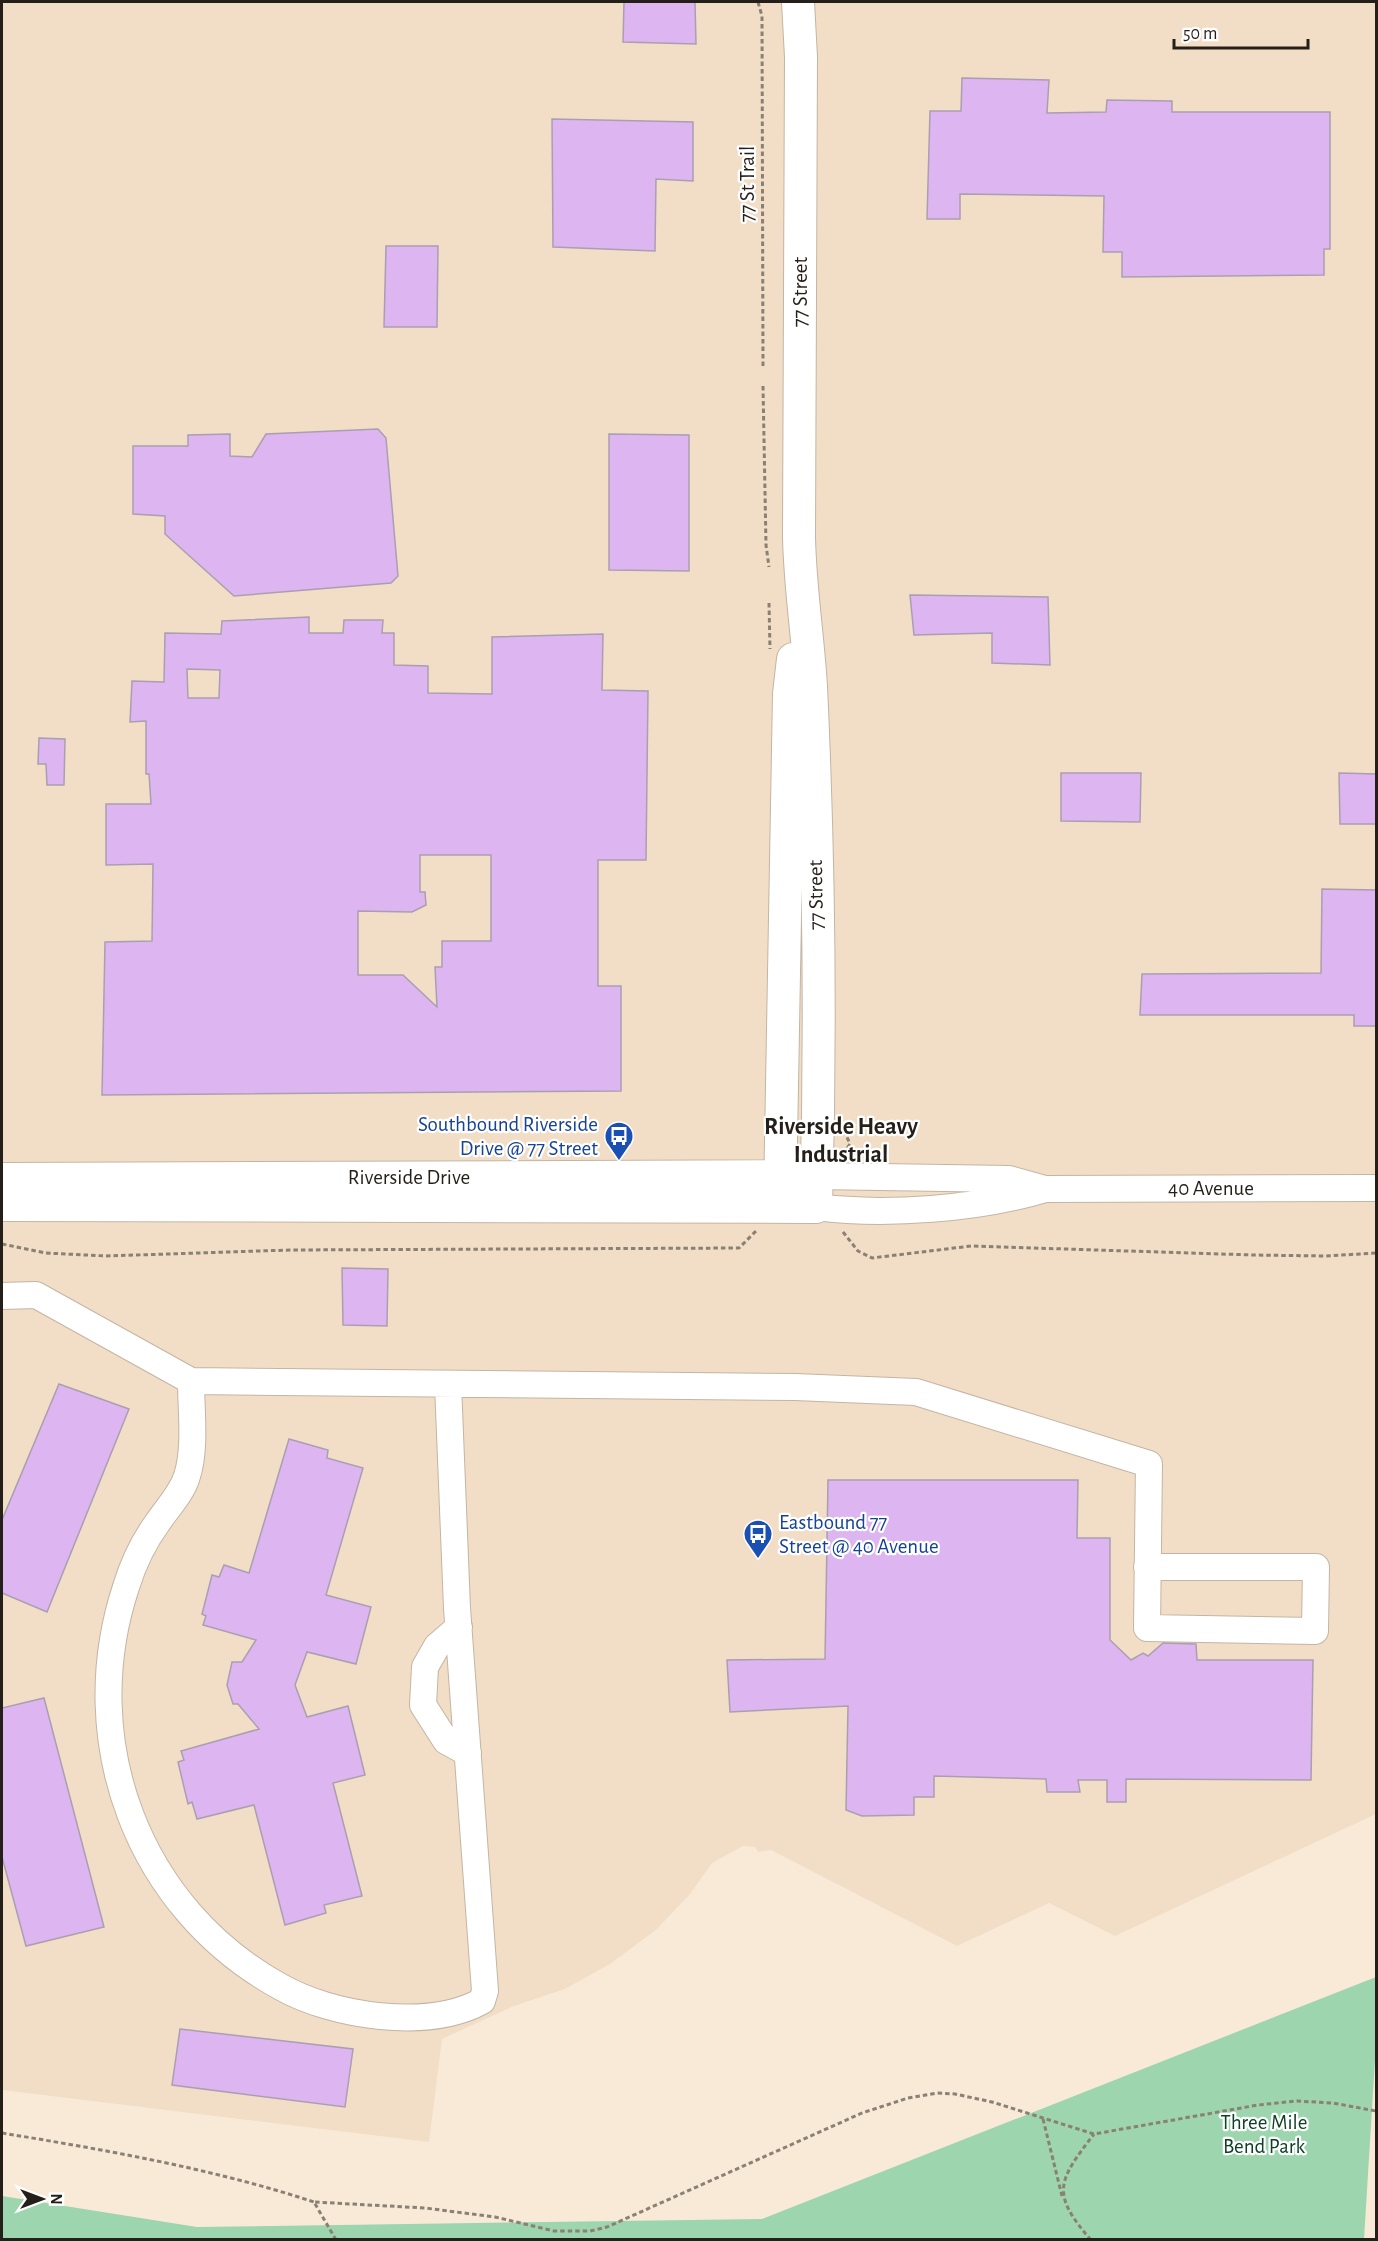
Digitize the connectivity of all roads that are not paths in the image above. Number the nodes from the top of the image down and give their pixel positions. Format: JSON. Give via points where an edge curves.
{"nodes":[{"id":1,"x":798,"y":2,"type":"edge"},
{"id":2,"x":800,"y":583,"type":"junction"},
{"id":3,"x":816,"y":1176,"type":"junction"},
{"id":4,"x":2,"y":1179,"type":"edge"},
{"id":5,"x":1377,"y":1188,"type":"edge"},
{"id":6,"x":1045,"y":1189,"type":"junction"},
{"id":7,"x":774,"y":1202,"type":"junction"},
{"id":8,"x":2,"y":1205,"type":"edge"},
{"id":9,"x":827,"y":1217,"type":"junction"},
{"id":10,"x":2,"y":1296,"type":"edge"},
{"id":11,"x":191,"y":1381,"type":"junction"},
{"id":12,"x":448,"y":1384,"type":"junction"},
{"id":13,"x":1147,"y":1567,"type":"junction"},
{"id":14,"x":459,"y":1627,"type":"junction"},
{"id":15,"x":468,"y":1753,"type":"junction"}],
"edges":[{"from":1,"to":2,"type":"main road","name":"77 Street"},
{"from":2,"to":3,"type":"main road","name":"77 Street","via":[[811,685],[817,928]]},
{"from":2,"to":7,"type":"main road","name":"77 Street","via":[[789,694]]},
{"from":3,"to":6,"type":"street","name":"40 Avenue","via":[[1009,1179]]},
{"from":3,"to":7,"type":"main road","name":"Riverside Drive"},
{"from":3,"to":9,"type":"main road","name":"77 Street"},
{"from":4,"to":7,"type":"main road","name":"Riverside Drive"},
{"from":5,"to":6,"type":"street","name":"40 Avenue"},
{"from":6,"to":9,"type":"street","name":"40 Avenue","via":[[1009,1200]]},
{"from":7,"to":8,"type":"main road","name":"Riverside Drive"},
{"from":7,"to":9,"type":"main road","name":"40 Avenue"},
{"from":10,"to":11,"type":"street","via":[[36,1295]]},
{"from":11,"to":12,"type":"street"},
{"from":11,"to":15,"type":"street","via":[[187,1477],[134,1564],[118,1615],[111,1665],[111,1740],[119,1785],[135,1831],[155,1869],[204,1930],[230,1955],[302,1997],[341,2010],[395,2016],[469,2008],[482,2001],[485,1991]]},
{"from":12,"to":13,"type":"street","via":[[916,1392],[1149,1464]]},
{"from":12,"to":14,"type":"street"},
{"from":13,"to":13,"type":"street","via":[[1316,1568],[1315,1631],[1147,1628]]},
{"from":14,"to":15,"type":"street"},
{"from":14,"to":15,"type":"street","via":[[437,1646],[425,1666],[423,1705],[446,1741]]}]}
